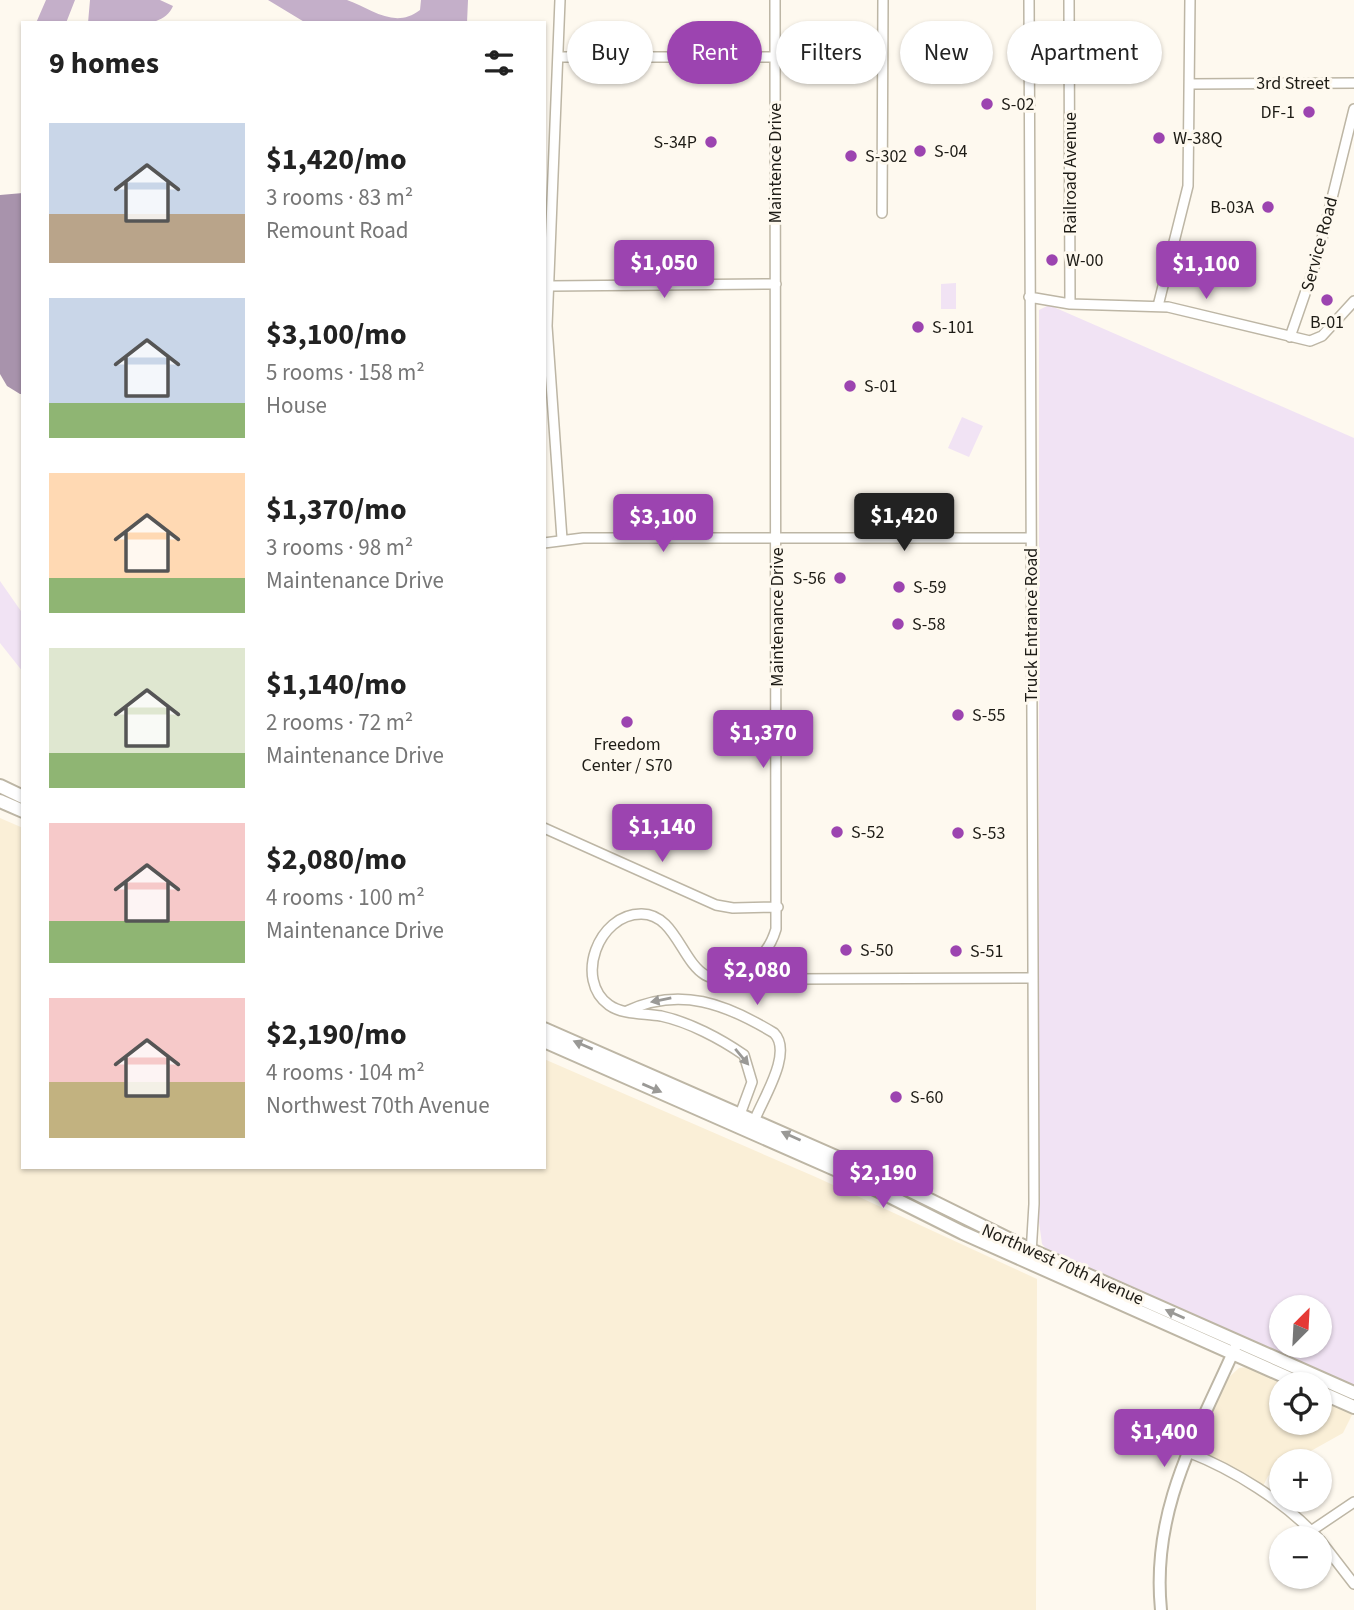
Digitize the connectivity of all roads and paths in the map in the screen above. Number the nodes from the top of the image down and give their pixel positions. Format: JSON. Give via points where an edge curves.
{"nodes":[{"id":1,"x":560,"y":0,"type":"edge"},
{"id":2,"x":775,"y":0,"type":"edge"},
{"id":3,"x":883,"y":0,"type":"edge"},
{"id":4,"x":1029,"y":0,"type":"edge"},
{"id":5,"x":1069,"y":0,"type":"edge"},
{"id":6,"x":1190,"y":0,"type":"edge"},
{"id":7,"x":559,"y":57,"type":"junction"},
{"id":8,"x":775,"y":57,"type":"junction"},
{"id":9,"x":1354,"y":83,"type":"edge"},
{"id":10,"x":1191,"y":84,"type":"junction"},
{"id":11,"x":1354,"y":108,"type":"edge"},
{"id":12,"x":882,"y":213,"type":"dead end"},
{"id":13,"x":776,"y":284,"type":"junction"},
{"id":14,"x":551,"y":286,"type":"junction"},
{"id":15,"x":1030,"y":297,"type":"junction"},
{"id":16,"x":1353,"y":298,"type":"edge"},
{"id":17,"x":1070,"y":304,"type":"junction"},
{"id":18,"x":1158,"y":306,"type":"junction"},
{"id":19,"x":1290,"y":337,"type":"junction"},
{"id":20,"x":548,"y":418,"type":"edge"},
{"id":21,"x":776,"y":538,"type":"junction"},
{"id":22,"x":1031,"y":538,"type":"junction"},
{"id":23,"x":562,"y":540,"type":"junction"},
{"id":24,"x":546,"y":543,"type":"edge"},
{"id":25,"x":0,"y":786,"type":"edge"},
{"id":26,"x":21,"y":796,"type":"edge"},
{"id":27,"x":0,"y":801,"type":"edge"},
{"id":28,"x":21,"y":810,"type":"edge"},
{"id":29,"x":546,"y":829,"type":"edge"},
{"id":30,"x":778,"y":907,"type":"junction"},
{"id":31,"x":765,"y":954,"type":"junction"},
{"id":32,"x":1033,"y":978,"type":"junction"},
{"id":33,"x":626,"y":1011,"type":"junction"},
{"id":34,"x":546,"y":1029,"type":"edge"},
{"id":35,"x":546,"y":1042,"type":"edge"},
{"id":36,"x":738,"y":1119,"type":"junction"},
{"id":37,"x":755,"y":1119,"type":"junction"},
{"id":38,"x":1030,"y":1256,"type":"junction"},
{"id":39,"x":1235,"y":1348,"type":"junction"},
{"id":40,"x":1280,"y":1372,"type":"edge"},
{"id":41,"x":1354,"y":1393,"type":"edge"},
{"id":42,"x":1332,"y":1397,"type":"edge"},
{"id":43,"x":1354,"y":1407,"type":"edge"},
{"id":44,"x":1188,"y":1452,"type":"junction"},
{"id":45,"x":1354,"y":1502,"type":"edge"},
{"id":46,"x":1303,"y":1526,"type":"edge"},
{"id":47,"x":1327,"y":1526,"type":"edge"},
{"id":48,"x":1332,"y":1556,"type":"edge"},
{"id":49,"x":1354,"y":1584,"type":"edge"},
{"id":50,"x":1161,"y":1610,"type":"edge"}],
"edges":[{"from":1,"to":7,"type":"street"},
{"from":2,"to":8,"type":"street","name":"Maintence Drive"},
{"from":3,"to":12,"type":"street"},
{"from":4,"to":15,"type":"street","name":"Truck Entrance Road"},
{"from":5,"to":17,"type":"street","name":"Railroad Avenue"},
{"from":6,"to":10,"type":"street"},
{"from":7,"to":8,"type":"street"},
{"from":7,"to":14,"type":"street"},
{"from":8,"to":13,"type":"street","name":"Maintence Drive"},
{"from":9,"to":10,"type":"street","name":"3rd Street"},
{"from":10,"to":18,"type":"street","via":[[1186,193]]},
{"from":11,"to":19,"type":"street","name":"Service Road","via":[[1317,259]]},
{"from":13,"to":14,"type":"street"},
{"from":13,"to":21,"type":"street","name":"Maintenance Drive"},
{"from":14,"to":20,"type":"street"},
{"from":15,"to":17,"type":"street"},
{"from":15,"to":22,"type":"street","name":"Truck Entrance Road"},
{"from":16,"to":19,"type":"street","via":[[1322,336],[1310,341]]},
{"from":17,"to":18,"type":"street"},
{"from":18,"to":19,"type":"street"},
{"from":20,"to":23,"type":"street"},
{"from":21,"to":22,"type":"street"},
{"from":21,"to":23,"type":"street"},
{"from":21,"to":30,"type":"street","name":"Maintenance Drive"},
{"from":22,"to":32,"type":"street","name":"Truck Entrance Road"},
{"from":23,"to":24,"type":"street"},
{"from":25,"to":26,"type":"main road"},
{"from":27,"to":28,"type":"main road"},
{"from":29,"to":30,"type":"street","via":[[716,905]]},
{"from":30,"to":31,"type":"street","name":"Maintenance Drive","via":[[776,929]]},
{"from":31,"to":32,"type":"street","via":[[796,979]]},
{"from":31,"to":33,"type":"street","via":[[738,973],[710,976],[687,959],[664,921],[643,913],[632,915],[605,932],[594,956],[594,986],[612,1007]]},
{"from":32,"to":38,"type":"street","name":"Truck Entrance Road"},
{"from":33,"to":36,"type":"street","one_way":true,"via":[[673,1020],[744,1055],[752,1082]]},
{"from":37,"to":33,"type":"street","one_way":true,"via":[[783,1054],[774,1033],[686,997],[653,1001]]},
{"from":36,"to":34,"type":"main road","name":"Northwest 70th Avenue","one_way":true},
{"from":35,"to":36,"type":"main road","name":"Northwest 70th Avenue","one_way":true},
{"from":36,"to":37,"type":"main road","name":"Northwest 70th Avenue"},
{"from":36,"to":38,"type":"main road","name":"Northwest 70th Avenue","via":[[963,1233]]},
{"from":38,"to":37,"type":"main road","name":"Northwest 70th Avenue","one_way":true,"via":[[893,1181]]},
{"from":38,"to":39,"type":"main road","name":"Northwest 70th Avenue"},
{"from":39,"to":40,"type":"main road","name":"Northwest 70th Avenue"},
{"from":39,"to":41,"type":"main road","name":"Northwest 70th Avenue"},
{"from":39,"to":44,"type":"street"},
{"from":42,"to":43,"type":"main road"},
{"from":44,"to":46,"type":"street","via":[[1239,1476]]},
{"from":44,"to":50,"type":"street","via":[[1162,1534]]},
{"from":45,"to":47,"type":"street"},
{"from":48,"to":49,"type":"street"}]}
